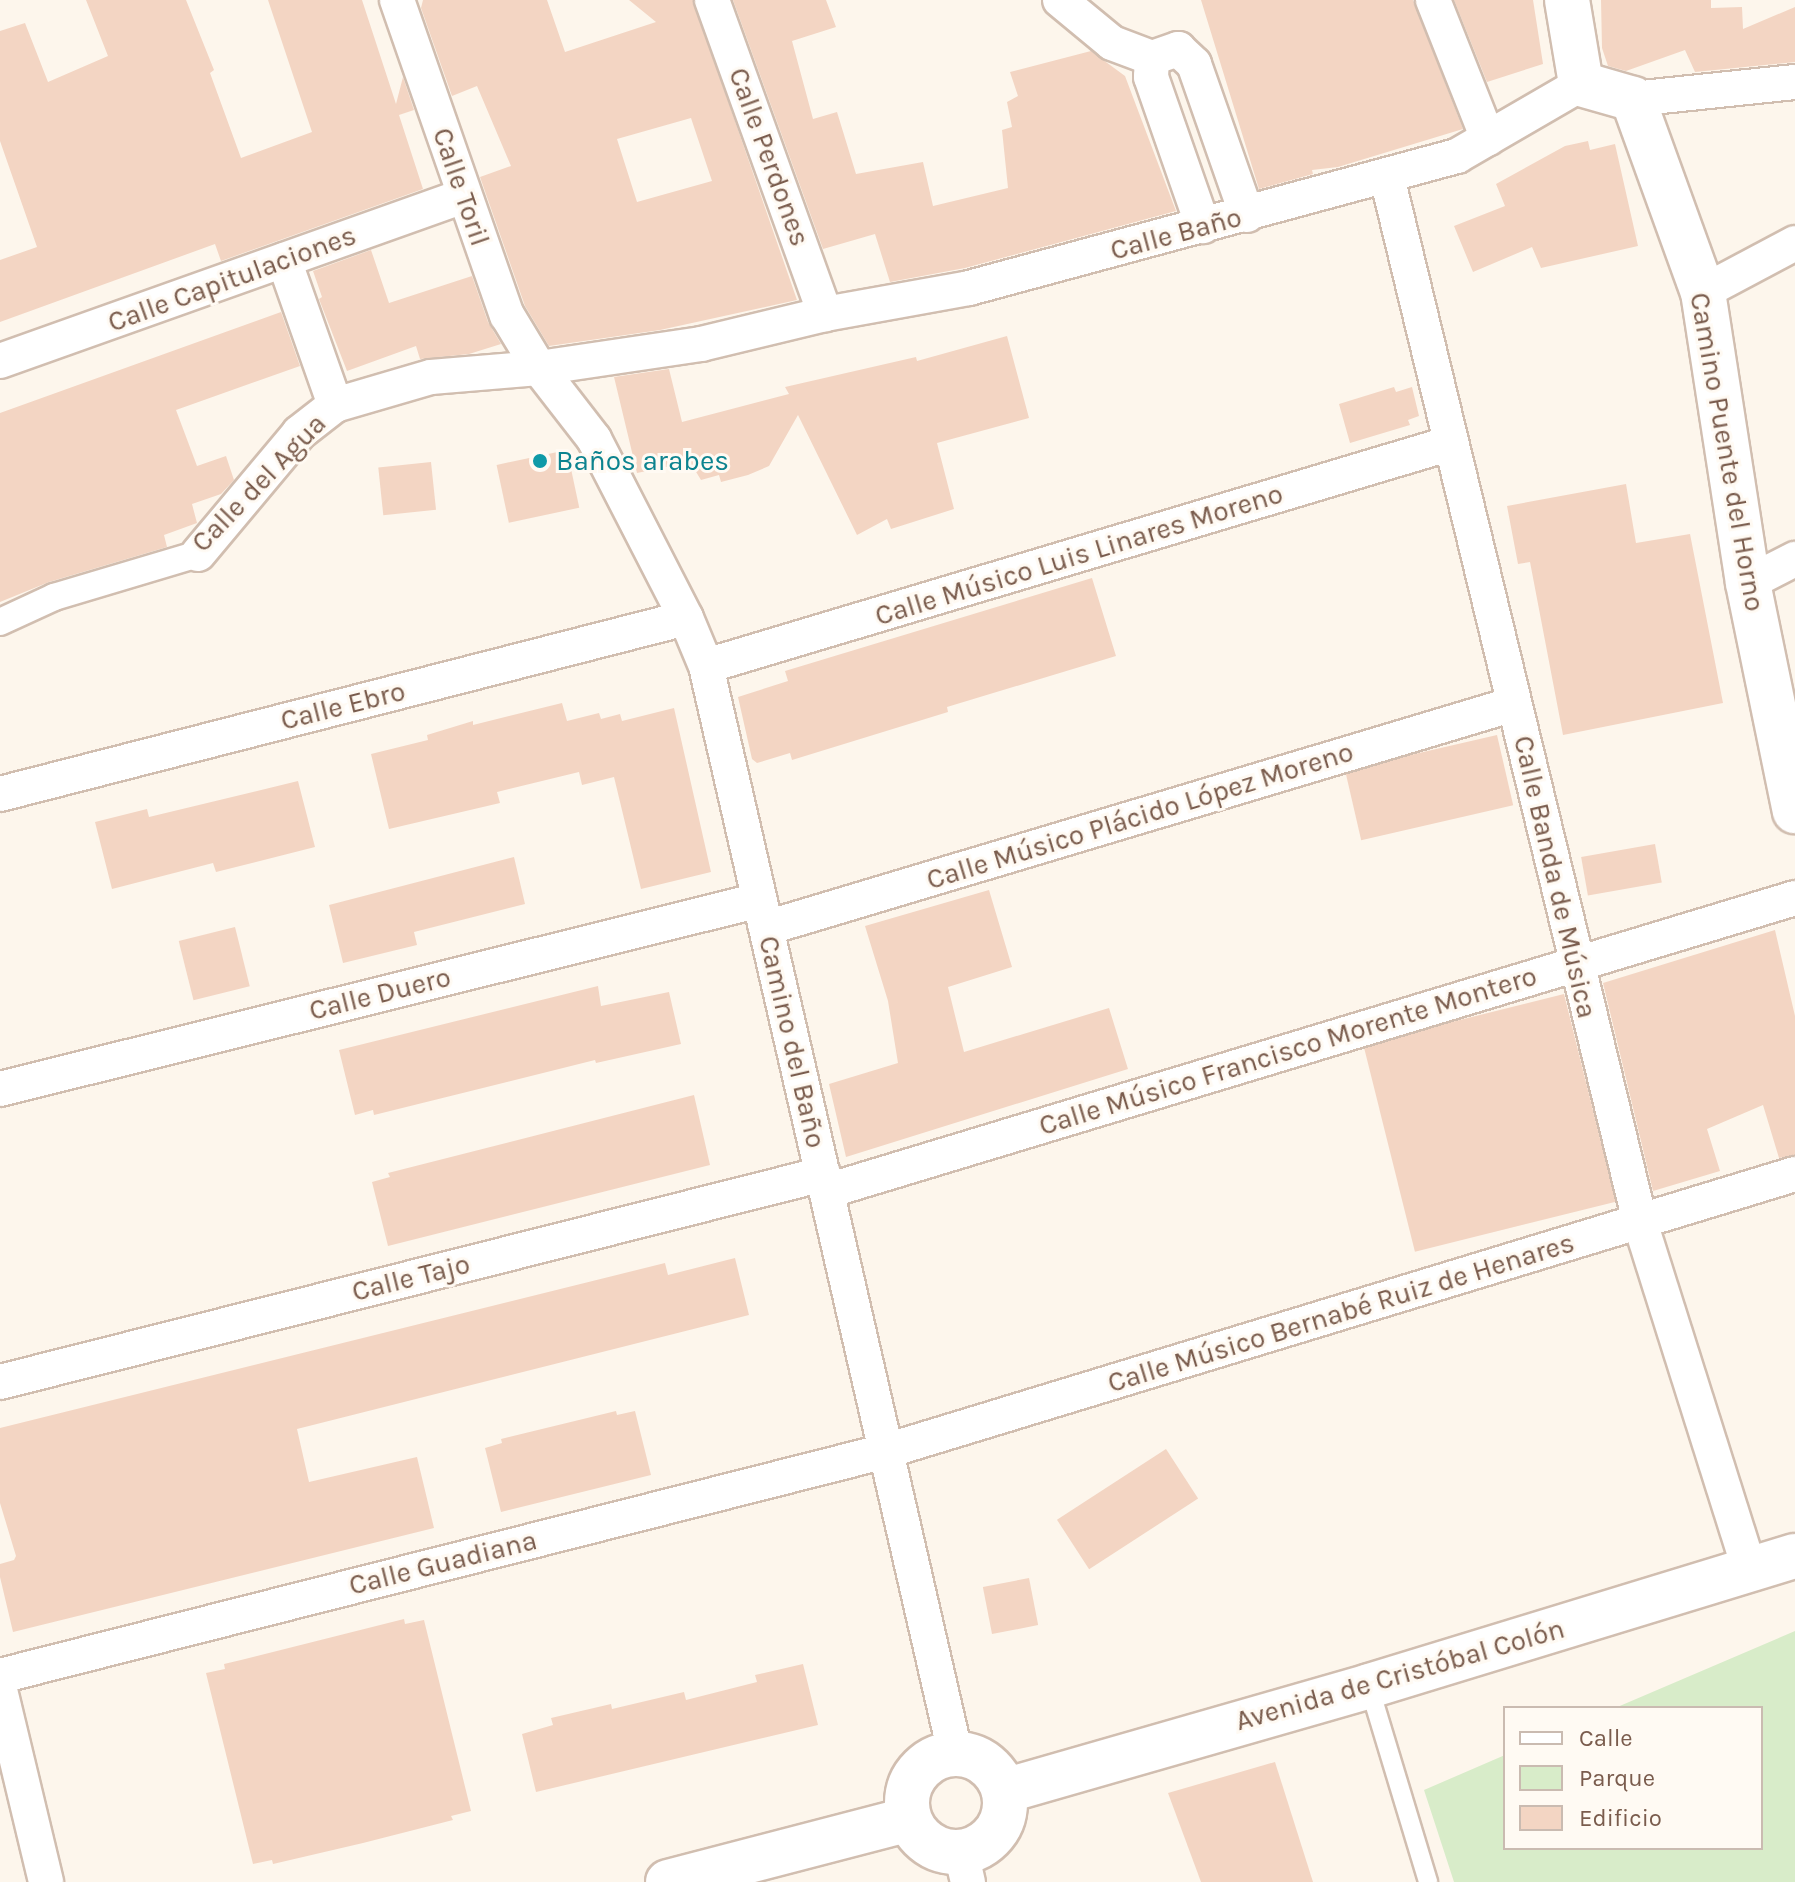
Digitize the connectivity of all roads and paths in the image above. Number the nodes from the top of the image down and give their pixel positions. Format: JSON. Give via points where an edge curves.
{"nodes":[{"id":1,"x":397,"y":0,"type":"edge"},
{"id":2,"x":712,"y":0,"type":"edge"},
{"id":3,"x":1060,"y":0,"type":"edge"},
{"id":4,"x":1433,"y":0,"type":"edge"},
{"id":5,"x":1567,"y":0,"type":"edge"},
{"id":6,"x":1152,"y":58,"type":"junction"},
{"id":7,"x":1795,"y":82,"type":"edge"},
{"id":8,"x":1581,"y":84,"type":"junction"},
{"id":9,"x":1633,"y":99,"type":"junction"},
{"id":10,"x":1488,"y":139,"type":"junction"},
{"id":11,"x":1387,"y":177,"type":"junction"},
{"id":12,"x":464,"y":196,"type":"junction"},
{"id":13,"x":1247,"y":215,"type":"junction"},
{"id":14,"x":1203,"y":226,"type":"junction"},
{"id":15,"x":1795,"y":243,"type":"edge"},
{"id":16,"x":284,"y":260,"type":"junction"},
{"id":17,"x":1703,"y":292,"type":"junction"},
{"id":18,"x":825,"y":314,"type":"junction"},
{"id":19,"x":0,"y":361,"type":"edge"},
{"id":20,"x":539,"y":368,"type":"junction"},
{"id":21,"x":335,"y":405,"type":"junction"},
{"id":22,"x":1451,"y":443,"type":"junction"},
{"id":23,"x":198,"y":554,"type":"joint"},
{"id":24,"x":1795,"y":559,"type":"edge"},
{"id":25,"x":1748,"y":583,"type":"junction"},
{"id":26,"x":686,"y":618,"type":"junction"},
{"id":27,"x":0,"y":622,"type":"edge"},
{"id":28,"x":706,"y":666,"type":"junction"},
{"id":29,"x":1514,"y":704,"type":"junction"},
{"id":30,"x":0,"y":794,"type":"edge"},
{"id":31,"x":1795,"y":811,"type":"edge"},
{"id":32,"x":1795,"y":898,"type":"edge"},
{"id":33,"x":763,"y":914,"type":"junction"},
{"id":34,"x":1575,"y":964,"type":"junction"},
{"id":35,"x":0,"y":1089,"type":"edge"},
{"id":36,"x":1795,"y":1174,"type":"edge"},
{"id":37,"x":825,"y":1183,"type":"junction"},
{"id":38,"x":1640,"y":1222,"type":"junction"},
{"id":39,"x":0,"y":1382,"type":"edge"},
{"id":40,"x":886,"y":1451,"type":"junction"},
{"id":41,"x":1795,"y":1556,"type":"edge"},
{"id":42,"x":1750,"y":1570,"type":"junction"},
{"id":43,"x":0,"y":1676,"type":"edge"},
{"id":44,"x":1369,"y":1686,"type":"junction"},
{"id":45,"x":0,"y":1690,"type":"edge"},
{"id":46,"x":955,"y":1752,"type":"junction"},
{"id":47,"x":1004,"y":1791,"type":"junction"},
{"id":48,"x":909,"y":1819,"type":"junction"},
{"id":49,"x":965,"y":1867,"type":"edge"},
{"id":50,"x":46,"y":1882,"type":"edge"},
{"id":51,"x":668,"y":1882,"type":"edge"},
{"id":52,"x":1426,"y":1882,"type":"edge"}],
"edges":[{"from":1,"to":12,"type":"street","name":"Calle Toril"},
{"from":2,"to":18,"type":"street","name":"Calle Perdones"},
{"from":3,"to":6,"type":"street","via":[[1112,43]]},
{"from":4,"to":10,"type":"street"},
{"from":5,"to":8,"type":"main road"},
{"from":6,"to":13,"type":"street","via":[[1178,49],[1194,64]]},
{"from":6,"to":14,"type":"street","via":[[1151,77]]},
{"from":7,"to":9,"type":"street"},
{"from":8,"to":9,"type":"main road"},
{"from":8,"to":10,"type":"street","name":"Calle Baño"},
{"from":9,"to":17,"type":"main road","name":"Camino Puente del Horno"},
{"from":10,"to":11,"type":"street","name":"Calle Baño","via":[[1457,156]]},
{"from":11,"to":13,"type":"street","name":"Calle Baño"},
{"from":11,"to":22,"type":"street","name":"Calle Banda de Música"},
{"from":12,"to":16,"type":"street","name":"Calle Capitulaciones"},
{"from":12,"to":20,"type":"street","name":"Calle Toril","via":[[507,315]]},
{"from":13,"to":14,"type":"street","name":"Calle Baño"},
{"from":14,"to":18,"type":"street","name":"Calle Baño","via":[[969,288]]},
{"from":15,"to":17,"type":"street"},
{"from":16,"to":19,"type":"street","name":"Calle Capitulaciones"},
{"from":16,"to":21,"type":"street","name":"Calle del Agua"},
{"from":17,"to":25,"type":"main road","name":"Camino Puente del Horno"},
{"from":18,"to":20,"type":"street","name":"Calle Baño","via":[[701,344]]},
{"from":20,"to":21,"type":"street","name":"Calle del Agua","via":[[431,377]]},
{"from":20,"to":26,"type":"street","name":"Camino del Baño","via":[[594,439]]},
{"from":21,"to":23,"type":"street","name":"Calle del Agua","via":[[299,433]]},
{"from":22,"to":28,"type":"street","name":"Calle Músico Luis Linares Moreno"},
{"from":22,"to":29,"type":"street","name":"Calle Banda de Música"},
{"from":23,"to":27,"type":"street","name":"Calle del Agua","via":[[54,597]]},
{"from":24,"to":25,"type":"street"},
{"from":25,"to":31,"type":"main road","name":"Camino Puente del Horno"},
{"from":26,"to":28,"type":"street","name":"Camino del Baño"},
{"from":26,"to":30,"type":"street","name":"Calle Ebro"},
{"from":28,"to":33,"type":"street","name":"Camino del Baño"},
{"from":29,"to":33,"type":"street","name":"Calle Músico Plácido López Moreno"},
{"from":29,"to":34,"type":"street","name":"Calle Banda de Música"},
{"from":32,"to":34,"type":"street","name":"Calle Músico Francisco Morente Montero"},
{"from":33,"to":35,"type":"street","name":"Calle Duero"},
{"from":33,"to":37,"type":"street","name":"Camino del Baño"},
{"from":34,"to":37,"type":"street","name":"Calle Músico Francisco Morente Montero"},
{"from":34,"to":38,"type":"street","name":"Calle Banda de Música"},
{"from":36,"to":38,"type":"street","name":"Calle Músico Bernabé Ruiz de Henares"},
{"from":37,"to":39,"type":"street","name":"Calle Tajo"},
{"from":37,"to":40,"type":"street","name":"Camino del Baño"},
{"from":38,"to":40,"type":"street","name":"Calle Músico Bernabé Ruiz de Henares"},
{"from":38,"to":42,"type":"street","name":"Calle Banda de Música"},
{"from":40,"to":43,"type":"street","name":"Calle Guadiana"},
{"from":40,"to":46,"type":"street","name":"Camino del Baño"},
{"from":41,"to":42,"type":"main road","name":"Avenida de Cristóbal Colón"},
{"from":42,"to":44,"type":"main road","name":"Avenida de Cristóbal Colón"},
{"from":44,"to":47,"type":"main road","name":"Avenida de Cristóbal Colón"},
{"from":44,"to":52,"type":"lane"},
{"from":45,"to":50,"type":"street"},
{"from":46,"to":47,"type":"main road","via":[[987,1764]]},
{"from":46,"to":48,"type":"main road","via":[[927,1762],[916,1773],[905,1803]]},
{"from":47,"to":49,"type":"main road","via":[[1005,1808],[996,1831]]},
{"from":48,"to":49,"type":"main road","via":[[929,1845]]},
{"from":48,"to":51,"type":"main road"}]}
